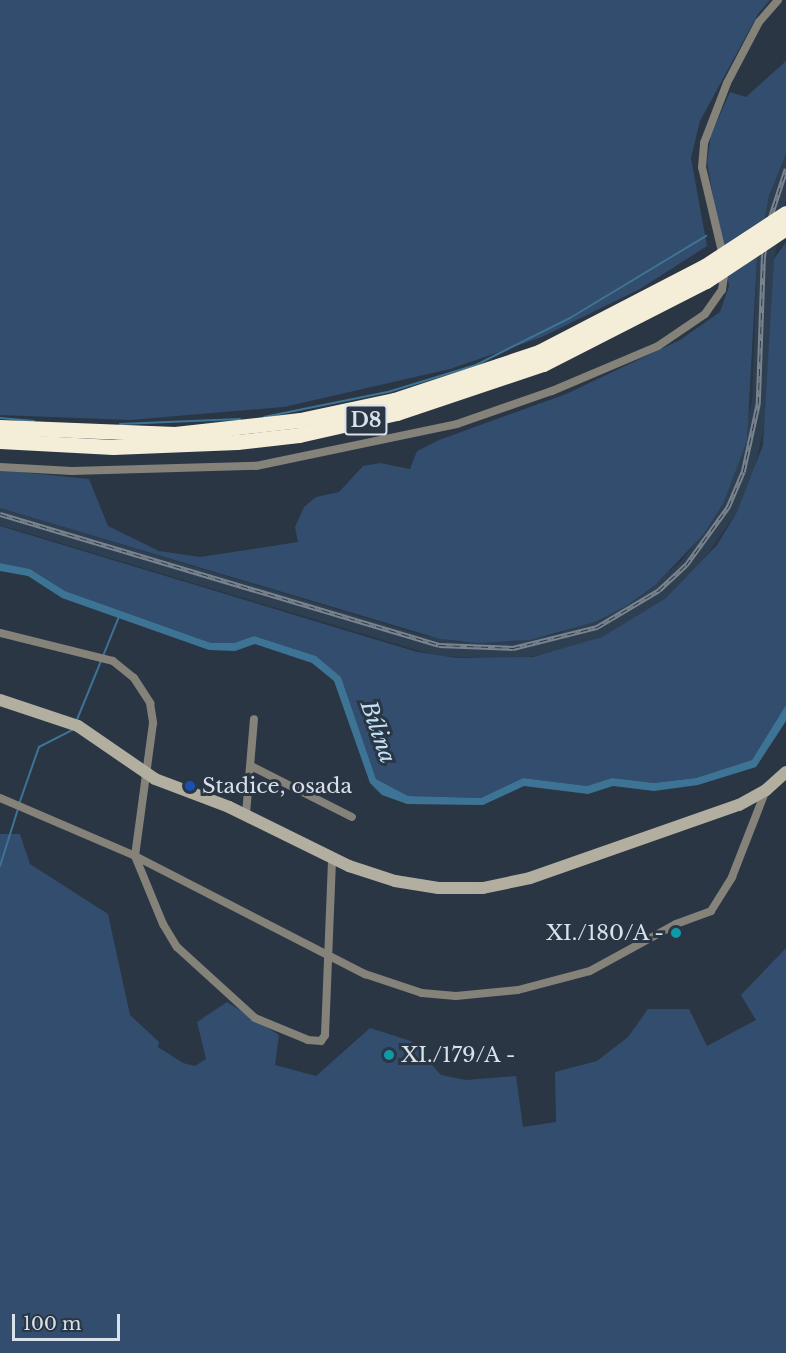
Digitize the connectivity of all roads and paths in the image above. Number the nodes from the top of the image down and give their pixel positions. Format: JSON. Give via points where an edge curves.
{"nodes":[{"id":1,"x":778,"y":0,"type":"edge"},
{"id":2,"x":786,"y":213,"type":"edge"},
{"id":3,"x":786,"y":228,"type":"edge"},
{"id":4,"x":706,"y":273,"type":"junction"},
{"id":5,"x":0,"y":427,"type":"edge"},
{"id":6,"x":0,"y":441,"type":"edge"},
{"id":7,"x":0,"y":467,"type":"edge"},
{"id":8,"x":0,"y":633,"type":"edge"},
{"id":9,"x":0,"y":700,"type":"edge"},
{"id":10,"x":254,"y":719,"type":"dead end"},
{"id":11,"x":251,"y":766,"type":"junction"},
{"id":12,"x":786,"y":772,"type":"edge"},
{"id":13,"x":145,"y":773,"type":"junction"},
{"id":14,"x":766,"y":790,"type":"junction"},
{"id":15,"x":0,"y":798,"type":"edge"},
{"id":16,"x":246,"y":814,"type":"junction"},
{"id":17,"x":352,"y":817,"type":"dead end"},
{"id":18,"x":135,"y":856,"type":"junction"},
{"id":19,"x":332,"y":858,"type":"junction"},
{"id":20,"x":327,"y":955,"type":"junction"}],
"edges":[{"from":1,"to":7,"type":"street","via":[[759,22],[727,83],[704,143],[702,167],[725,281],[705,314],[658,346],[552,391],[457,424],[301,460],[174,469]]},
{"from":2,"to":4,"type":"highway","number":"D8","bridge":true},
{"from":3,"to":4,"type":"highway","number":"D8","bridge":true},
{"from":4,"to":5,"type":"highway","number":"D8","via":[[539,351],[394,400],[300,420],[175,434]]},
{"from":4,"to":6,"type":"highway","number":"D8","via":[[543,364],[397,413],[298,435],[205,444],[113,447]]},
{"from":8,"to":13,"type":"street","via":[[124,666],[150,703],[153,723]]},
{"from":9,"to":13,"type":"main road","via":[[74,724]]},
{"from":10,"to":11,"type":"street"},
{"from":11,"to":16,"type":"street"},
{"from":11,"to":17,"type":"street"},
{"from":12,"to":14,"type":"main road"},
{"from":13,"to":16,"type":"main road"},
{"from":13,"to":18,"type":"street"},
{"from":14,"to":19,"type":"main road","via":[[720,813],[497,886],[417,885]]},
{"from":14,"to":20,"type":"street","via":[[732,877],[711,910],[676,924],[590,971],[518,990],[456,996],[400,988]]},
{"from":15,"to":18,"type":"street"},
{"from":16,"to":19,"type":"main road"},
{"from":18,"to":20,"type":"street"},
{"from":18,"to":20,"type":"street","via":[[177,947],[255,1018],[280,1031],[321,1041]]},
{"from":19,"to":20,"type":"street"}]}
